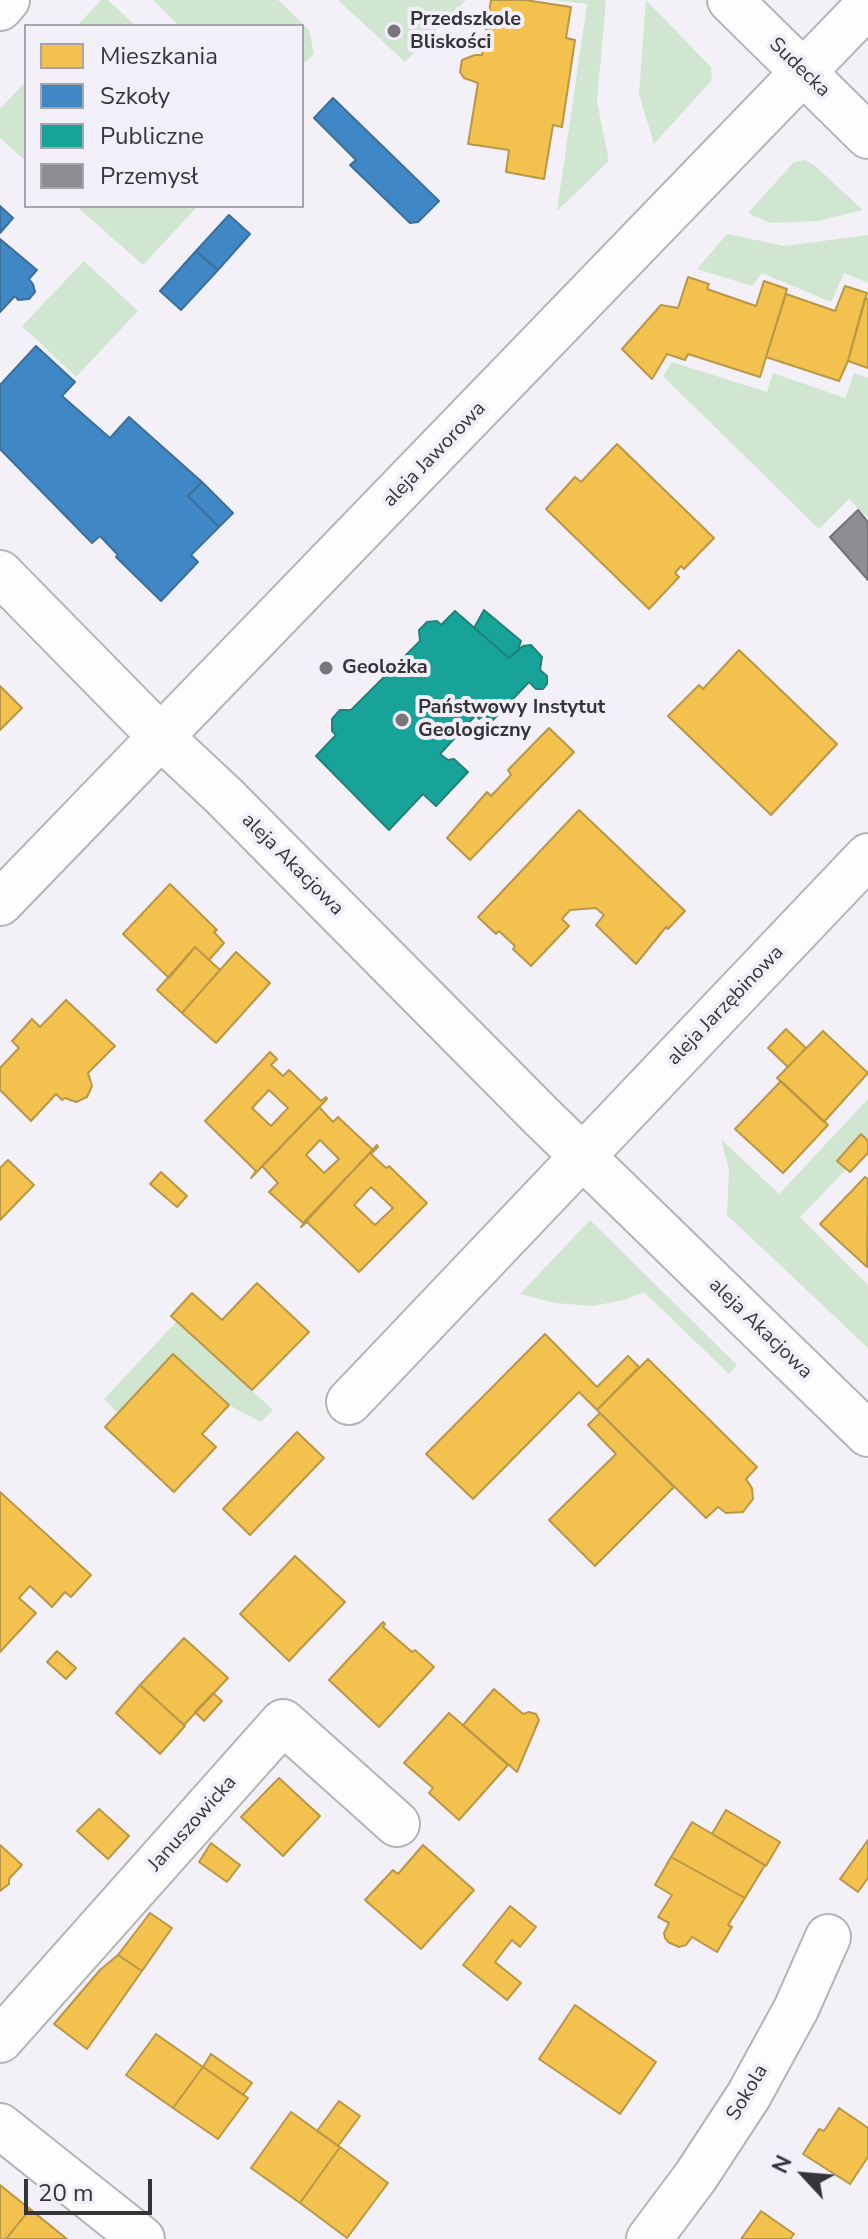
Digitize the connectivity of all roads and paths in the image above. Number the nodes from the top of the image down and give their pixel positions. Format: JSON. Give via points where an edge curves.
{"nodes":[{"id":1,"x":7,"y":0,"type":"edge"},
{"id":2,"x":730,"y":0,"type":"edge"},
{"id":3,"x":868,"y":5,"type":"edge"},
{"id":4,"x":0,"y":8,"type":"edge"},
{"id":5,"x":804,"y":72,"type":"junction"},
{"id":6,"x":868,"y":136,"type":"edge"},
{"id":7,"x":0,"y":573,"type":"edge"},
{"id":8,"x":162,"y":738,"type":"junction"},
{"id":9,"x":868,"y":856,"type":"edge"},
{"id":10,"x":0,"y":903,"type":"edge"},
{"id":11,"x":584,"y":1157,"type":"junction"},
{"id":12,"x":349,"y":1402,"type":"dead end"},
{"id":13,"x":868,"y":1434,"type":"edge"},
{"id":14,"x":397,"y":1824,"type":"dead end"},
{"id":15,"x":828,"y":1937,"type":"dead end"},
{"id":16,"x":0,"y":2040,"type":"edge"},
{"id":17,"x":0,"y":2126,"type":"edge"},
{"id":18,"x":142,"y":2239,"type":"edge"},
{"id":19,"x":649,"y":2239,"type":"edge"}],
"edges":[{"from":1,"to":4,"type":"street"},
{"from":2,"to":5,"type":"street","name":"Sudecka"},
{"from":3,"to":5,"type":"street","name":"aleja Jaworowa"},
{"from":5,"to":6,"type":"street","name":"Sudecka"},
{"from":5,"to":8,"type":"street","name":"aleja Jaworowa"},
{"from":7,"to":8,"type":"street","name":"aleja Akacjowa"},
{"from":8,"to":10,"type":"street","name":"aleja Jaworowa"},
{"from":8,"to":11,"type":"street","name":"aleja Akacjowa"},
{"from":9,"to":11,"type":"street","name":"aleja Jarzębinowa"},
{"from":11,"to":12,"type":"street"},
{"from":11,"to":13,"type":"street","name":"aleja Akacjowa"},
{"from":14,"to":16,"type":"street","name":"Januszowicka","via":[[283,1722]]},
{"from":15,"to":19,"type":"street","name":"Sokola","via":[[749,2095]]},
{"from":17,"to":18,"type":"street"}]}
